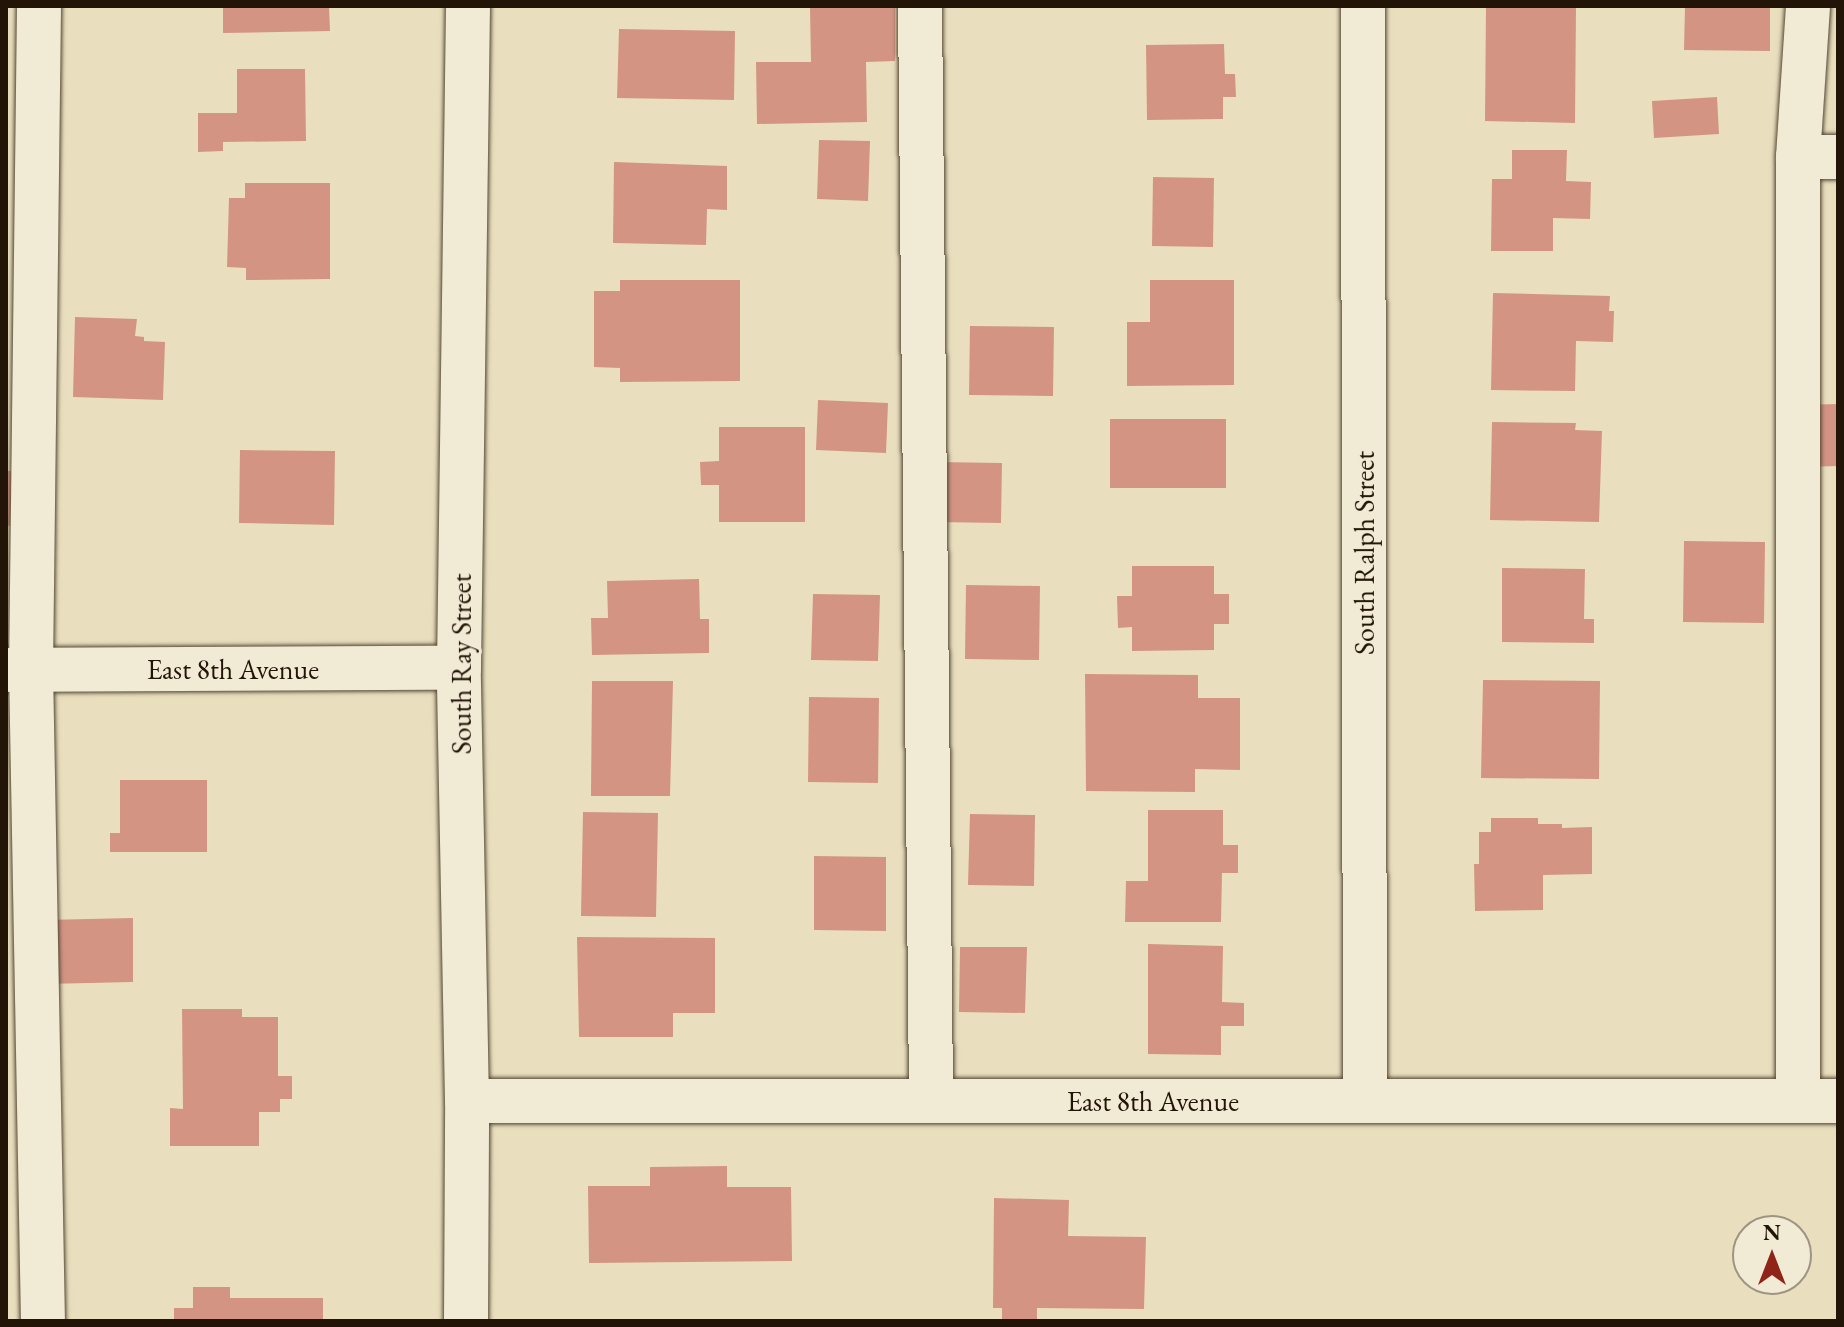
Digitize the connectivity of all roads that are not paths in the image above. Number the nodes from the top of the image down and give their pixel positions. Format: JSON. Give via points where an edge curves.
{"nodes":[{"id":1,"x":39,"y":6,"type":"edge"},
{"id":2,"x":468,"y":6,"type":"edge"},
{"id":3,"x":920,"y":6,"type":"edge"},
{"id":4,"x":1363,"y":6,"type":"edge"},
{"id":5,"x":1808,"y":6,"type":"edge"},
{"id":6,"x":1818,"y":157,"type":"edge"},
{"id":7,"x":459,"y":668,"type":"junction"},
{"id":8,"x":19,"y":670,"type":"edge"},
{"id":9,"x":1365,"y":1100,"type":"junction"},
{"id":10,"x":467,"y":1101,"type":"junction"},
{"id":11,"x":931,"y":1101,"type":"junction"},
{"id":12,"x":1818,"y":1101,"type":"edge"},
{"id":13,"x":43,"y":1321,"type":"edge"},
{"id":14,"x":466,"y":1321,"type":"edge"}],
"edges":[{"from":1,"to":8,"type":"street"},
{"from":2,"to":7,"type":"street","name":"South Ray Street"},
{"from":3,"to":11,"type":"street"},
{"from":4,"to":9,"type":"street","name":"South Ralph Street"},
{"from":5,"to":6,"type":"street"},
{"from":6,"to":12,"type":"street"},
{"from":7,"to":8,"type":"street","name":"East 8th Avenue"},
{"from":7,"to":10,"type":"street","name":"South Ray Street"},
{"from":8,"to":13,"type":"street"},
{"from":9,"to":11,"type":"street","name":"East 8th Avenue"},
{"from":9,"to":12,"type":"street","name":"East 8th Avenue"},
{"from":10,"to":11,"type":"street","name":"East 8th Avenue"},
{"from":10,"to":14,"type":"street","name":"South Ray Street"}]}
